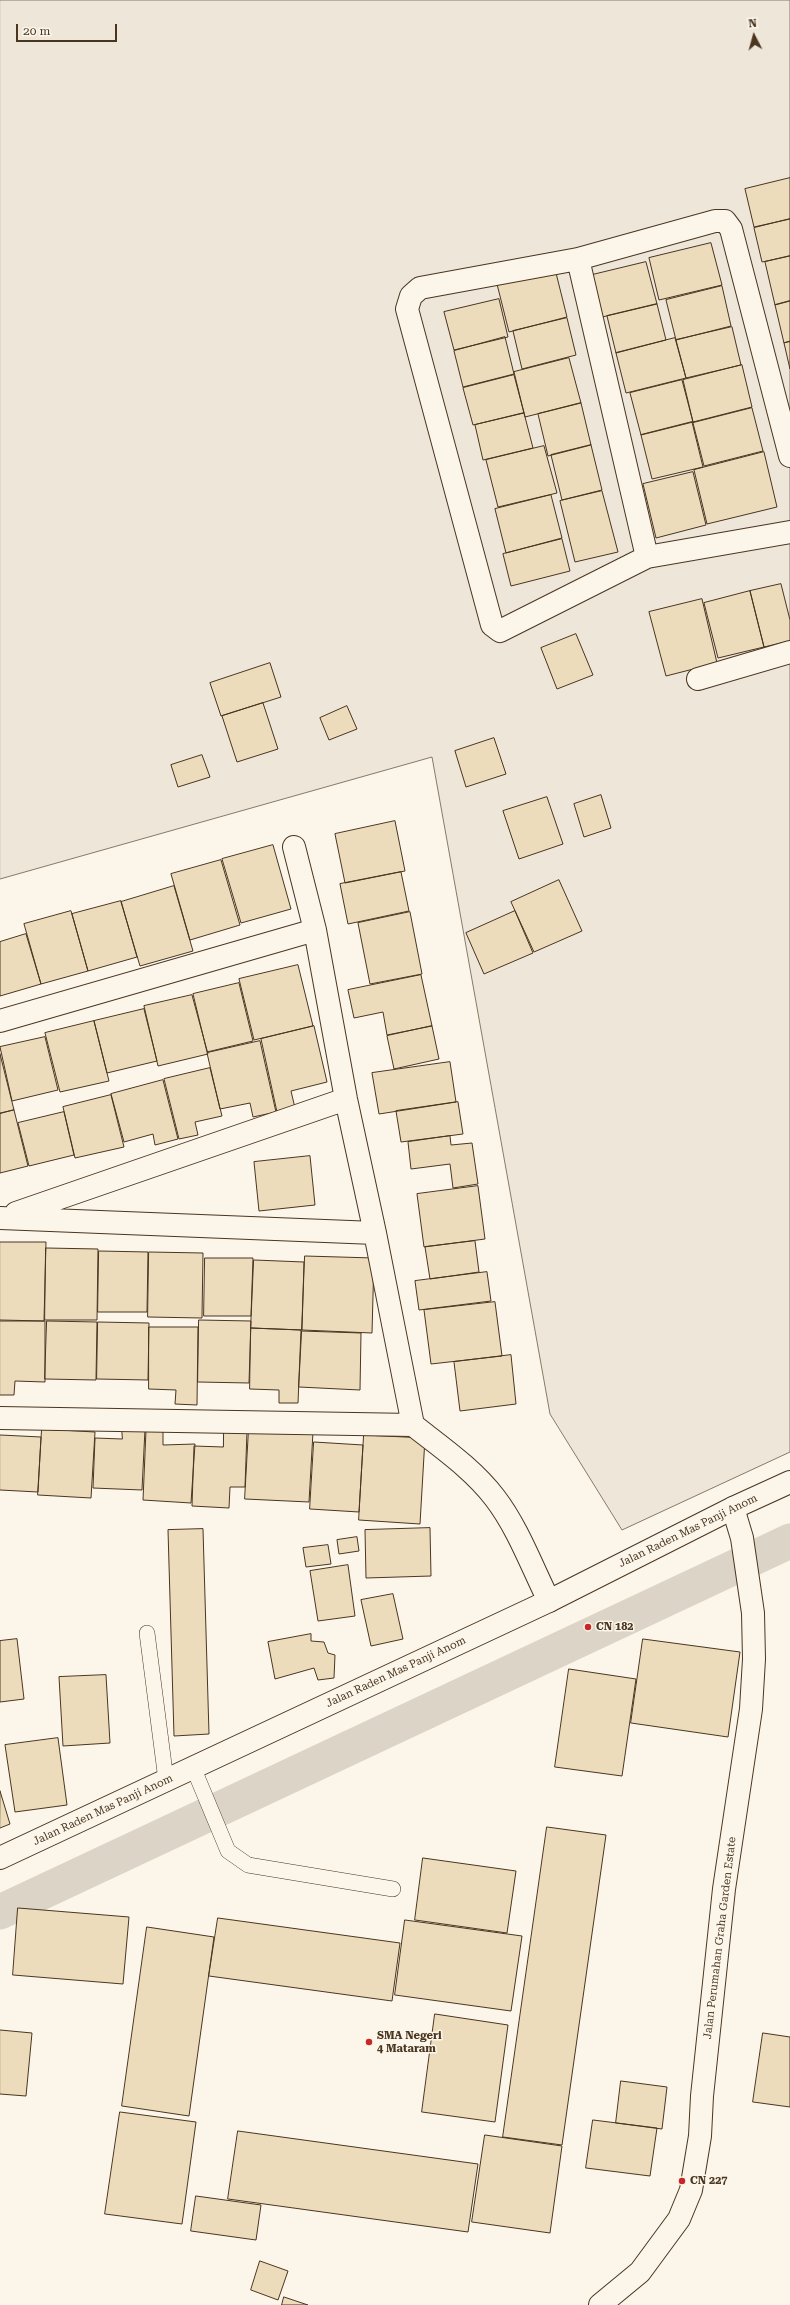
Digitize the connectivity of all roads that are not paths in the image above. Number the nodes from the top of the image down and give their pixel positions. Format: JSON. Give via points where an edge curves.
{"nodes":[{"id":1,"x":578,"y":259,"type":"junction"},
{"id":2,"x":790,"y":456,"type":"edge"},
{"id":3,"x":790,"y":532,"type":"edge"},
{"id":4,"x":647,"y":557,"type":"junction"},
{"id":5,"x":790,"y":652,"type":"edge"},
{"id":6,"x":698,"y":679,"type":"dead end"},
{"id":7,"x":294,"y":847,"type":"dead end"},
{"id":8,"x":315,"y":930,"type":"junction"},
{"id":9,"x":0,"y":1022,"type":"edge"},
{"id":10,"x":346,"y":1099,"type":"junction"},
{"id":11,"x":2,"y":1218,"type":"edge"},
{"id":12,"x":375,"y":1233,"type":"junction"},
{"id":13,"x":0,"y":1418,"type":"edge"},
{"id":14,"x":413,"y":1425,"type":"junction"},
{"id":15,"x":790,"y":1482,"type":"edge"},
{"id":16,"x":733,"y":1508,"type":"junction"},
{"id":17,"x":549,"y":1601,"type":"junction"},
{"id":18,"x":147,"y":1633,"type":"dead end"},
{"id":19,"x":193,"y":1767,"type":"junction"},
{"id":20,"x":166,"y":1780,"type":"junction"},
{"id":21,"x":0,"y":1858,"type":"edge"},
{"id":22,"x":393,"y":1889,"type":"dead end"},
{"id":23,"x":600,"y":2305,"type":"edge"}],
"edges":[{"from":1,"to":2,"type":"street","via":[[715,221],[726,221],[731,229]]},
{"from":1,"to":4,"type":"street"},
{"from":1,"to":4,"type":"street","via":[[420,288],[411,296],[407,309],[492,625],[500,631],[509,628]]},
{"from":3,"to":4,"type":"street"},
{"from":5,"to":6,"type":"street"},
{"from":7,"to":8,"type":"street"},
{"from":8,"to":9,"type":"street"},
{"from":8,"to":10,"type":"street"},
{"from":10,"to":11,"type":"street"},
{"from":10,"to":12,"type":"street"},
{"from":11,"to":12,"type":"street"},
{"from":12,"to":14,"type":"street"},
{"from":13,"to":14,"type":"street"},
{"from":14,"to":17,"type":"street","via":[[459,1461],[495,1497],[509,1518]]},
{"from":15,"to":16,"type":"street","name":"Jalan Raden Mas Panji Anom"},
{"from":16,"to":17,"type":"street","name":"Jalan Raden Mas Panji Anom"},
{"from":16,"to":23,"type":"street","name":"Jalan Perumahan Graha Garden Estate","via":[[742,1538],[753,1613],[751,1709],[724,1889],[700,2136],[691,2190],[679,2219],[640,2272]]},
{"from":17,"to":19,"type":"street","name":"Jalan Raden Mas Panji Anom"},
{"from":18,"to":20,"type":"lane"},
{"from":19,"to":20,"type":"street","name":"Jalan Raden Mas Panji Anom"},
{"from":19,"to":22,"type":"lane","via":[[228,1851],[248,1865]]},
{"from":20,"to":21,"type":"street","name":"Jalan Raden Mas Panji Anom"}]}
